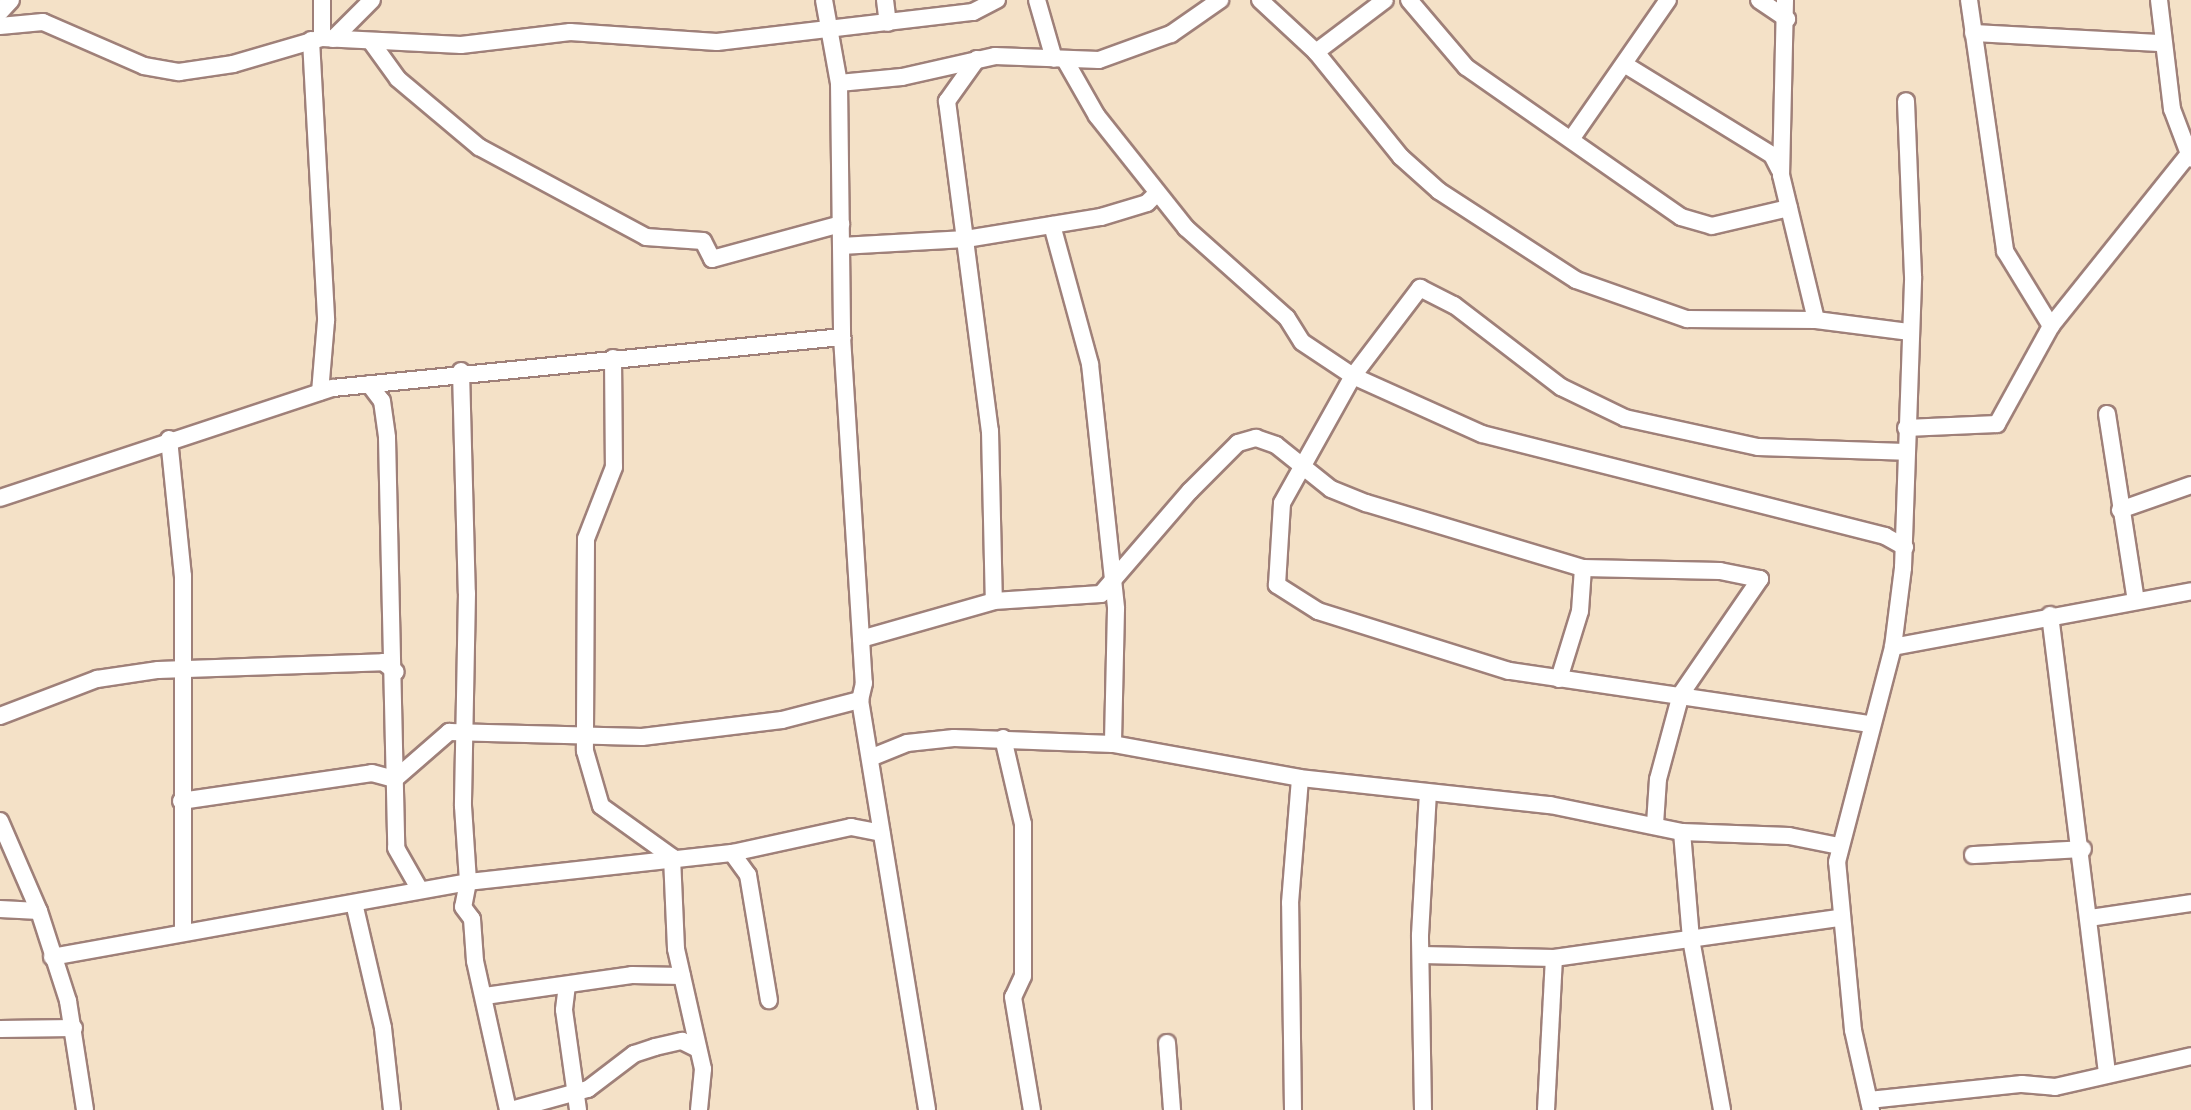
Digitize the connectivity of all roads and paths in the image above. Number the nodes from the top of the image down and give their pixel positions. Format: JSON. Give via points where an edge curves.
{"nodes":[{"id":1,"x":11,"y":0,"type":"edge"},
{"id":2,"x":322,"y":0,"type":"edge"},
{"id":3,"x":372,"y":0,"type":"edge"},
{"id":4,"x":824,"y":0,"type":"edge"},
{"id":5,"x":885,"y":0,"type":"edge"},
{"id":6,"x":996,"y":0,"type":"edge"},
{"id":7,"x":1037,"y":0,"type":"edge"},
{"id":8,"x":1220,"y":0,"type":"edge"},
{"id":9,"x":1259,"y":0,"type":"edge"},
{"id":10,"x":1385,"y":0,"type":"edge"},
{"id":11,"x":1409,"y":0,"type":"edge"},
{"id":12,"x":1668,"y":0,"type":"edge"},
{"id":13,"x":1759,"y":0,"type":"edge"},
{"id":14,"x":1785,"y":0,"type":"edge"},
{"id":15,"x":1969,"y":0,"type":"edge"},
{"id":16,"x":2159,"y":0,"type":"edge"},
{"id":17,"x":0,"y":12,"type":"edge"},
{"id":18,"x":1787,"y":19,"type":"junction"},
{"id":19,"x":888,"y":23,"type":"junction"},
{"id":20,"x":0,"y":26,"type":"edge"},
{"id":21,"x":830,"y":31,"type":"junction"},
{"id":22,"x":1973,"y":33,"type":"junction"},
{"id":23,"x":322,"y":39,"type":"junction"},
{"id":24,"x":372,"y":43,"type":"junction"},
{"id":25,"x":2160,"y":43,"type":"junction"},
{"id":26,"x":1316,"y":52,"type":"junction"},
{"id":27,"x":1060,"y":59,"type":"junction"},
{"id":28,"x":977,"y":60,"type":"junction"},
{"id":29,"x":1624,"y":64,"type":"junction"},
{"id":30,"x":839,"y":83,"type":"junction"},
{"id":31,"x":1906,"y":101,"type":"dead end"},
{"id":32,"x":1572,"y":138,"type":"junction"},
{"id":33,"x":2190,"y":155,"type":"edge"},
{"id":34,"x":1781,"y":175,"type":"junction"},
{"id":35,"x":1156,"y":194,"type":"junction"},
{"id":36,"x":1790,"y":208,"type":"junction"},
{"id":37,"x":841,"y":224,"type":"junction"},
{"id":38,"x":1052,"y":225,"type":"junction"},
{"id":39,"x":965,"y":239,"type":"junction"},
{"id":40,"x":841,"y":246,"type":"junction"},
{"id":41,"x":1816,"y":320,"type":"junction"},
{"id":42,"x":2051,"y":326,"type":"junction"},
{"id":43,"x":1910,"y":332,"type":"junction"},
{"id":44,"x":842,"y":337,"type":"junction"},
{"id":45,"x":613,"y":358,"type":"junction"},
{"id":46,"x":461,"y":371,"type":"junction"},
{"id":47,"x":1353,"y":376,"type":"junction"},
{"id":48,"x":369,"y":384,"type":"junction"},
{"id":49,"x":320,"y":392,"type":"junction"},
{"id":50,"x":2108,"y":414,"type":"dead end"},
{"id":51,"x":1906,"y":428,"type":"junction"},
{"id":52,"x":169,"y":439,"type":"junction"},
{"id":53,"x":1905,"y":452,"type":"junction"},
{"id":54,"x":1303,"y":466,"type":"junction"},
{"id":55,"x":2191,"y":485,"type":"edge"},
{"id":56,"x":0,"y":498,"type":"edge"},
{"id":57,"x":2120,"y":510,"type":"junction"},
{"id":58,"x":1905,"y":547,"type":"junction"},
{"id":59,"x":1583,"y":568,"type":"junction"},
{"id":60,"x":1113,"y":584,"type":"junction"},
{"id":61,"x":2191,"y":591,"type":"edge"},
{"id":62,"x":994,"y":601,"type":"junction"},
{"id":63,"x":2137,"y":601,"type":"junction"},
{"id":64,"x":2050,"y":615,"type":"junction"},
{"id":65,"x":861,"y":639,"type":"junction"},
{"id":66,"x":1893,"y":647,"type":"junction"},
{"id":67,"x":396,"y":672,"type":"junction"},
{"id":68,"x":180,"y":674,"type":"junction"},
{"id":69,"x":1559,"y":679,"type":"junction"},
{"id":70,"x":1681,"y":694,"type":"junction"},
{"id":71,"x":860,"y":700,"type":"junction"},
{"id":72,"x":0,"y":716,"type":"edge"},
{"id":73,"x":1869,"y":723,"type":"junction"},
{"id":74,"x":583,"y":734,"type":"junction"},
{"id":75,"x":464,"y":737,"type":"junction"},
{"id":76,"x":1003,"y":738,"type":"junction"},
{"id":77,"x":1114,"y":744,"type":"junction"},
{"id":78,"x":870,"y":758,"type":"junction"},
{"id":79,"x":1300,"y":778,"type":"junction"},
{"id":80,"x":395,"y":779,"type":"junction"},
{"id":81,"x":1428,"y":794,"type":"junction"},
{"id":82,"x":181,"y":801,"type":"junction"},
{"id":83,"x":873,"y":810,"type":"junction"},
{"id":84,"x":0,"y":821,"type":"edge"},
{"id":85,"x":1655,"y":824,"type":"junction"},
{"id":86,"x":851,"y":827,"type":"junction"},
{"id":87,"x":1682,"y":832,"type":"junction"},
{"id":88,"x":881,"y":833,"type":"junction"},
{"id":89,"x":1839,"y":846,"type":"junction"},
{"id":90,"x":2083,"y":849,"type":"junction"},
{"id":91,"x":732,"y":853,"type":"junction"},
{"id":92,"x":1973,"y":855,"type":"dead end"},
{"id":93,"x":672,"y":857,"type":"junction"},
{"id":94,"x":468,"y":881,"type":"junction"},
{"id":95,"x":420,"y":890,"type":"junction"},
{"id":96,"x":2191,"y":903,"type":"edge"},
{"id":97,"x":354,"y":904,"type":"junction"},
{"id":98,"x":0,"y":909,"type":"edge"},
{"id":99,"x":39,"y":911,"type":"junction"},
{"id":100,"x":1840,"y":918,"type":"junction"},
{"id":101,"x":2090,"y":918,"type":"junction"},
{"id":102,"x":183,"y":931,"type":"junction"},
{"id":103,"x":1691,"y":939,"type":"junction"},
{"id":104,"x":1422,"y":955,"type":"junction"},
{"id":105,"x":52,"y":957,"type":"junction"},
{"id":106,"x":1553,"y":958,"type":"junction"},
{"id":107,"x":682,"y":975,"type":"junction"},
{"id":108,"x":567,"y":985,"type":"junction"},
{"id":109,"x":485,"y":996,"type":"junction"},
{"id":110,"x":769,"y":1000,"type":"dead end"},
{"id":111,"x":74,"y":1028,"type":"junction"},
{"id":112,"x":0,"y":1029,"type":"edge"},
{"id":113,"x":1167,"y":1043,"type":"dead end"},
{"id":114,"x":698,"y":1049,"type":"junction"},
{"id":115,"x":2191,"y":1056,"type":"edge"},
{"id":116,"x":2107,"y":1073,"type":"junction"},
{"id":117,"x":577,"y":1102,"type":"edge"},
{"id":118,"x":1870,"y":1105,"type":"edge"},
{"id":119,"x":85,"y":1110,"type":"edge"},
{"id":120,"x":392,"y":1110,"type":"edge"},
{"id":121,"x":510,"y":1110,"type":"edge"},
{"id":122,"x":699,"y":1110,"type":"edge"},
{"id":123,"x":927,"y":1110,"type":"edge"},
{"id":124,"x":1032,"y":1110,"type":"edge"},
{"id":125,"x":1172,"y":1110,"type":"edge"},
{"id":126,"x":1293,"y":1110,"type":"edge"},
{"id":127,"x":1423,"y":1110,"type":"edge"},
{"id":128,"x":1546,"y":1110,"type":"edge"},
{"id":129,"x":1722,"y":1110,"type":"edge"}],
"edges":[{"from":1,"to":17,"type":"street"},
{"from":2,"to":23,"type":"street"},
{"from":3,"to":23,"type":"street"},
{"from":4,"to":21,"type":"street"},
{"from":5,"to":19,"type":"street"},
{"from":6,"to":19,"type":"street","via":[[973,12]]},
{"from":7,"to":27,"type":"street"},
{"from":8,"to":27,"type":"street","via":[[1171,34],[1132,50],[1099,60]]},
{"from":9,"to":26,"type":"street"},
{"from":10,"to":26,"type":"street"},
{"from":11,"to":32,"type":"street","via":[[1466,67]]},
{"from":12,"to":29,"type":"street"},
{"from":13,"to":18,"type":"street"},
{"from":14,"to":18,"type":"street"},
{"from":15,"to":22,"type":"street"},
{"from":16,"to":25,"type":"street"},
{"from":18,"to":34,"type":"street"},
{"from":19,"to":21,"type":"street"},
{"from":20,"to":23,"type":"street","via":[[43,22],[144,66],[179,72],[233,64]]},
{"from":21,"to":24,"type":"street","via":[[717,42],[570,32],[461,46]]},
{"from":21,"to":30,"type":"street"},
{"from":22,"to":25,"type":"street"},
{"from":22,"to":42,"type":"street","via":[[2005,251]]},
{"from":23,"to":24,"type":"street"},
{"from":23,"to":49,"type":"street","via":[[326,321]]},
{"from":24,"to":37,"type":"street","via":[[398,79],[478,147],[646,237],[703,241],[712,259]]},
{"from":25,"to":33,"type":"street"},
{"from":26,"to":41,"type":"street","via":[[1401,157],[1439,191],[1576,280],[1687,319]]},
{"from":27,"to":28,"type":"street"},
{"from":27,"to":35,"type":"street"},
{"from":28,"to":30,"type":"street","via":[[902,77]]},
{"from":28,"to":39,"type":"street","via":[[947,101]]},
{"from":29,"to":32,"type":"street"},
{"from":29,"to":34,"type":"street","via":[[1772,155]]},
{"from":30,"to":37,"type":"street"},
{"from":31,"to":43,"type":"street"},
{"from":32,"to":36,"type":"street","via":[[1698,224]]},
{"from":33,"to":42,"type":"street"},
{"from":34,"to":36,"type":"street"},
{"from":35,"to":38,"type":"street","via":[[1126,210]]},
{"from":35,"to":47,"type":"street","via":[[1228,269],[1287,318],[1302,342]]},
{"from":36,"to":41,"type":"street"},
{"from":37,"to":40,"type":"street"},
{"from":38,"to":39,"type":"street"},
{"from":38,"to":60,"type":"street","via":[[1090,365]]},
{"from":39,"to":40,"type":"street"},
{"from":39,"to":62,"type":"street","via":[[990,431]]},
{"from":40,"to":44,"type":"street"},
{"from":41,"to":43,"type":"street"},
{"from":42,"to":51,"type":"street","via":[[1997,424]]},
{"from":43,"to":51,"type":"street"},
{"from":44,"to":45,"type":"street"},
{"from":44,"to":65,"type":"street"},
{"from":45,"to":46,"type":"street"},
{"from":45,"to":74,"type":"street","via":[[614,467],[586,539]]},
{"from":46,"to":48,"type":"street"},
{"from":46,"to":75,"type":"street"},
{"from":47,"to":53,"type":"street","via":[[1420,288],[1454,305],[1561,387],[1625,418],[1770,448]]},
{"from":47,"to":54,"type":"street"},
{"from":47,"to":58,"type":"street","via":[[1482,434],[1885,536]]},
{"from":48,"to":49,"type":"street"},
{"from":48,"to":67,"type":"street","via":[[382,401],[387,438]]},
{"from":49,"to":52,"type":"street"},
{"from":50,"to":57,"type":"street"},
{"from":51,"to":53,"type":"street"},
{"from":52,"to":56,"type":"street"},
{"from":52,"to":68,"type":"street","via":[[183,576]]},
{"from":53,"to":58,"type":"street"},
{"from":54,"to":59,"type":"street","via":[[1331,489],[1378,508]]},
{"from":54,"to":60,"type":"street","via":[[1276,444],[1256,438],[1238,443]]},
{"from":54,"to":69,"type":"street","via":[[1282,503],[1276,573],[1284,594],[1433,650]]},
{"from":55,"to":57,"type":"street"},
{"from":57,"to":63,"type":"street"},
{"from":58,"to":66,"type":"street"},
{"from":59,"to":69,"type":"street","via":[[1580,611]]},
{"from":59,"to":70,"type":"street","via":[[1720,571],[1760,579]]},
{"from":60,"to":62,"type":"street","via":[[1092,596]]},
{"from":60,"to":77,"type":"street"},
{"from":61,"to":63,"type":"street"},
{"from":62,"to":65,"type":"street"},
{"from":63,"to":64,"type":"street"},
{"from":64,"to":66,"type":"street"},
{"from":64,"to":90,"type":"street"},
{"from":65,"to":71,"type":"street"},
{"from":66,"to":73,"type":"street"},
{"from":67,"to":68,"type":"street","via":[[383,662]]},
{"from":67,"to":80,"type":"street"},
{"from":68,"to":72,"type":"street","via":[[158,670],[97,679]]},
{"from":68,"to":82,"type":"street"},
{"from":69,"to":70,"type":"street"},
{"from":70,"to":73,"type":"street"},
{"from":70,"to":85,"type":"street","via":[[1658,779]]},
{"from":71,"to":74,"type":"street","via":[[705,731]]},
{"from":71,"to":78,"type":"street"},
{"from":73,"to":89,"type":"street"},
{"from":74,"to":75,"type":"street"},
{"from":74,"to":93,"type":"street","via":[[594,797]]},
{"from":75,"to":80,"type":"street","via":[[443,733]]},
{"from":75,"to":94,"type":"street"},
{"from":76,"to":77,"type":"street"},
{"from":76,"to":78,"type":"street","via":[[907,743]]},
{"from":76,"to":124,"type":"street","via":[[1023,824],[1023,976],[1013,997]]},
{"from":77,"to":79,"type":"street"},
{"from":78,"to":83,"type":"street"},
{"from":79,"to":81,"type":"street"},
{"from":79,"to":126,"type":"street","via":[[1290,903]]},
{"from":80,"to":82,"type":"street","via":[[372,774]]},
{"from":80,"to":95,"type":"street","via":[[396,848]]},
{"from":81,"to":85,"type":"street","via":[[1550,805]]},
{"from":81,"to":104,"type":"street"},
{"from":82,"to":102,"type":"street"},
{"from":83,"to":86,"type":"street","via":[[859,814]]},
{"from":83,"to":88,"type":"street"},
{"from":84,"to":99,"type":"street"},
{"from":85,"to":87,"type":"street"},
{"from":86,"to":88,"type":"street"},
{"from":86,"to":91,"type":"street"},
{"from":87,"to":89,"type":"street","via":[[1789,836]]},
{"from":87,"to":103,"type":"street"},
{"from":88,"to":123,"type":"street"},
{"from":89,"to":100,"type":"street"},
{"from":90,"to":92,"type":"street"},
{"from":90,"to":101,"type":"street"},
{"from":91,"to":93,"type":"street"},
{"from":91,"to":110,"type":"street","via":[[748,875]]},
{"from":93,"to":94,"type":"street"},
{"from":93,"to":107,"type":"street"},
{"from":94,"to":95,"type":"street"},
{"from":94,"to":109,"type":"street","via":[[463,906],[472,919]]},
{"from":95,"to":97,"type":"street"},
{"from":96,"to":101,"type":"street"},
{"from":97,"to":102,"type":"street"},
{"from":97,"to":120,"type":"street","via":[[383,1028]]},
{"from":98,"to":99,"type":"street"},
{"from":99,"to":105,"type":"street"},
{"from":100,"to":103,"type":"street"},
{"from":100,"to":118,"type":"street"},
{"from":101,"to":116,"type":"street"},
{"from":102,"to":105,"type":"street"},
{"from":103,"to":106,"type":"street"},
{"from":103,"to":129,"type":"street"},
{"from":104,"to":106,"type":"street"},
{"from":104,"to":127,"type":"street"},
{"from":105,"to":111,"type":"street"},
{"from":106,"to":128,"type":"street"},
{"from":107,"to":108,"type":"street"},
{"from":107,"to":114,"type":"street"},
{"from":108,"to":109,"type":"street"},
{"from":108,"to":117,"type":"street"},
{"from":109,"to":121,"type":"street"},
{"from":111,"to":112,"type":"street"},
{"from":111,"to":119,"type":"street"},
{"from":113,"to":125,"type":"street"},
{"from":114,"to":117,"type":"street","via":[[682,1041],[634,1054]]},
{"from":114,"to":122,"type":"street"},
{"from":115,"to":116,"type":"street"},
{"from":116,"to":118,"type":"street","via":[[2041,1089],[2022,1084]]},
{"from":117,"to":121,"type":"street"}]}
